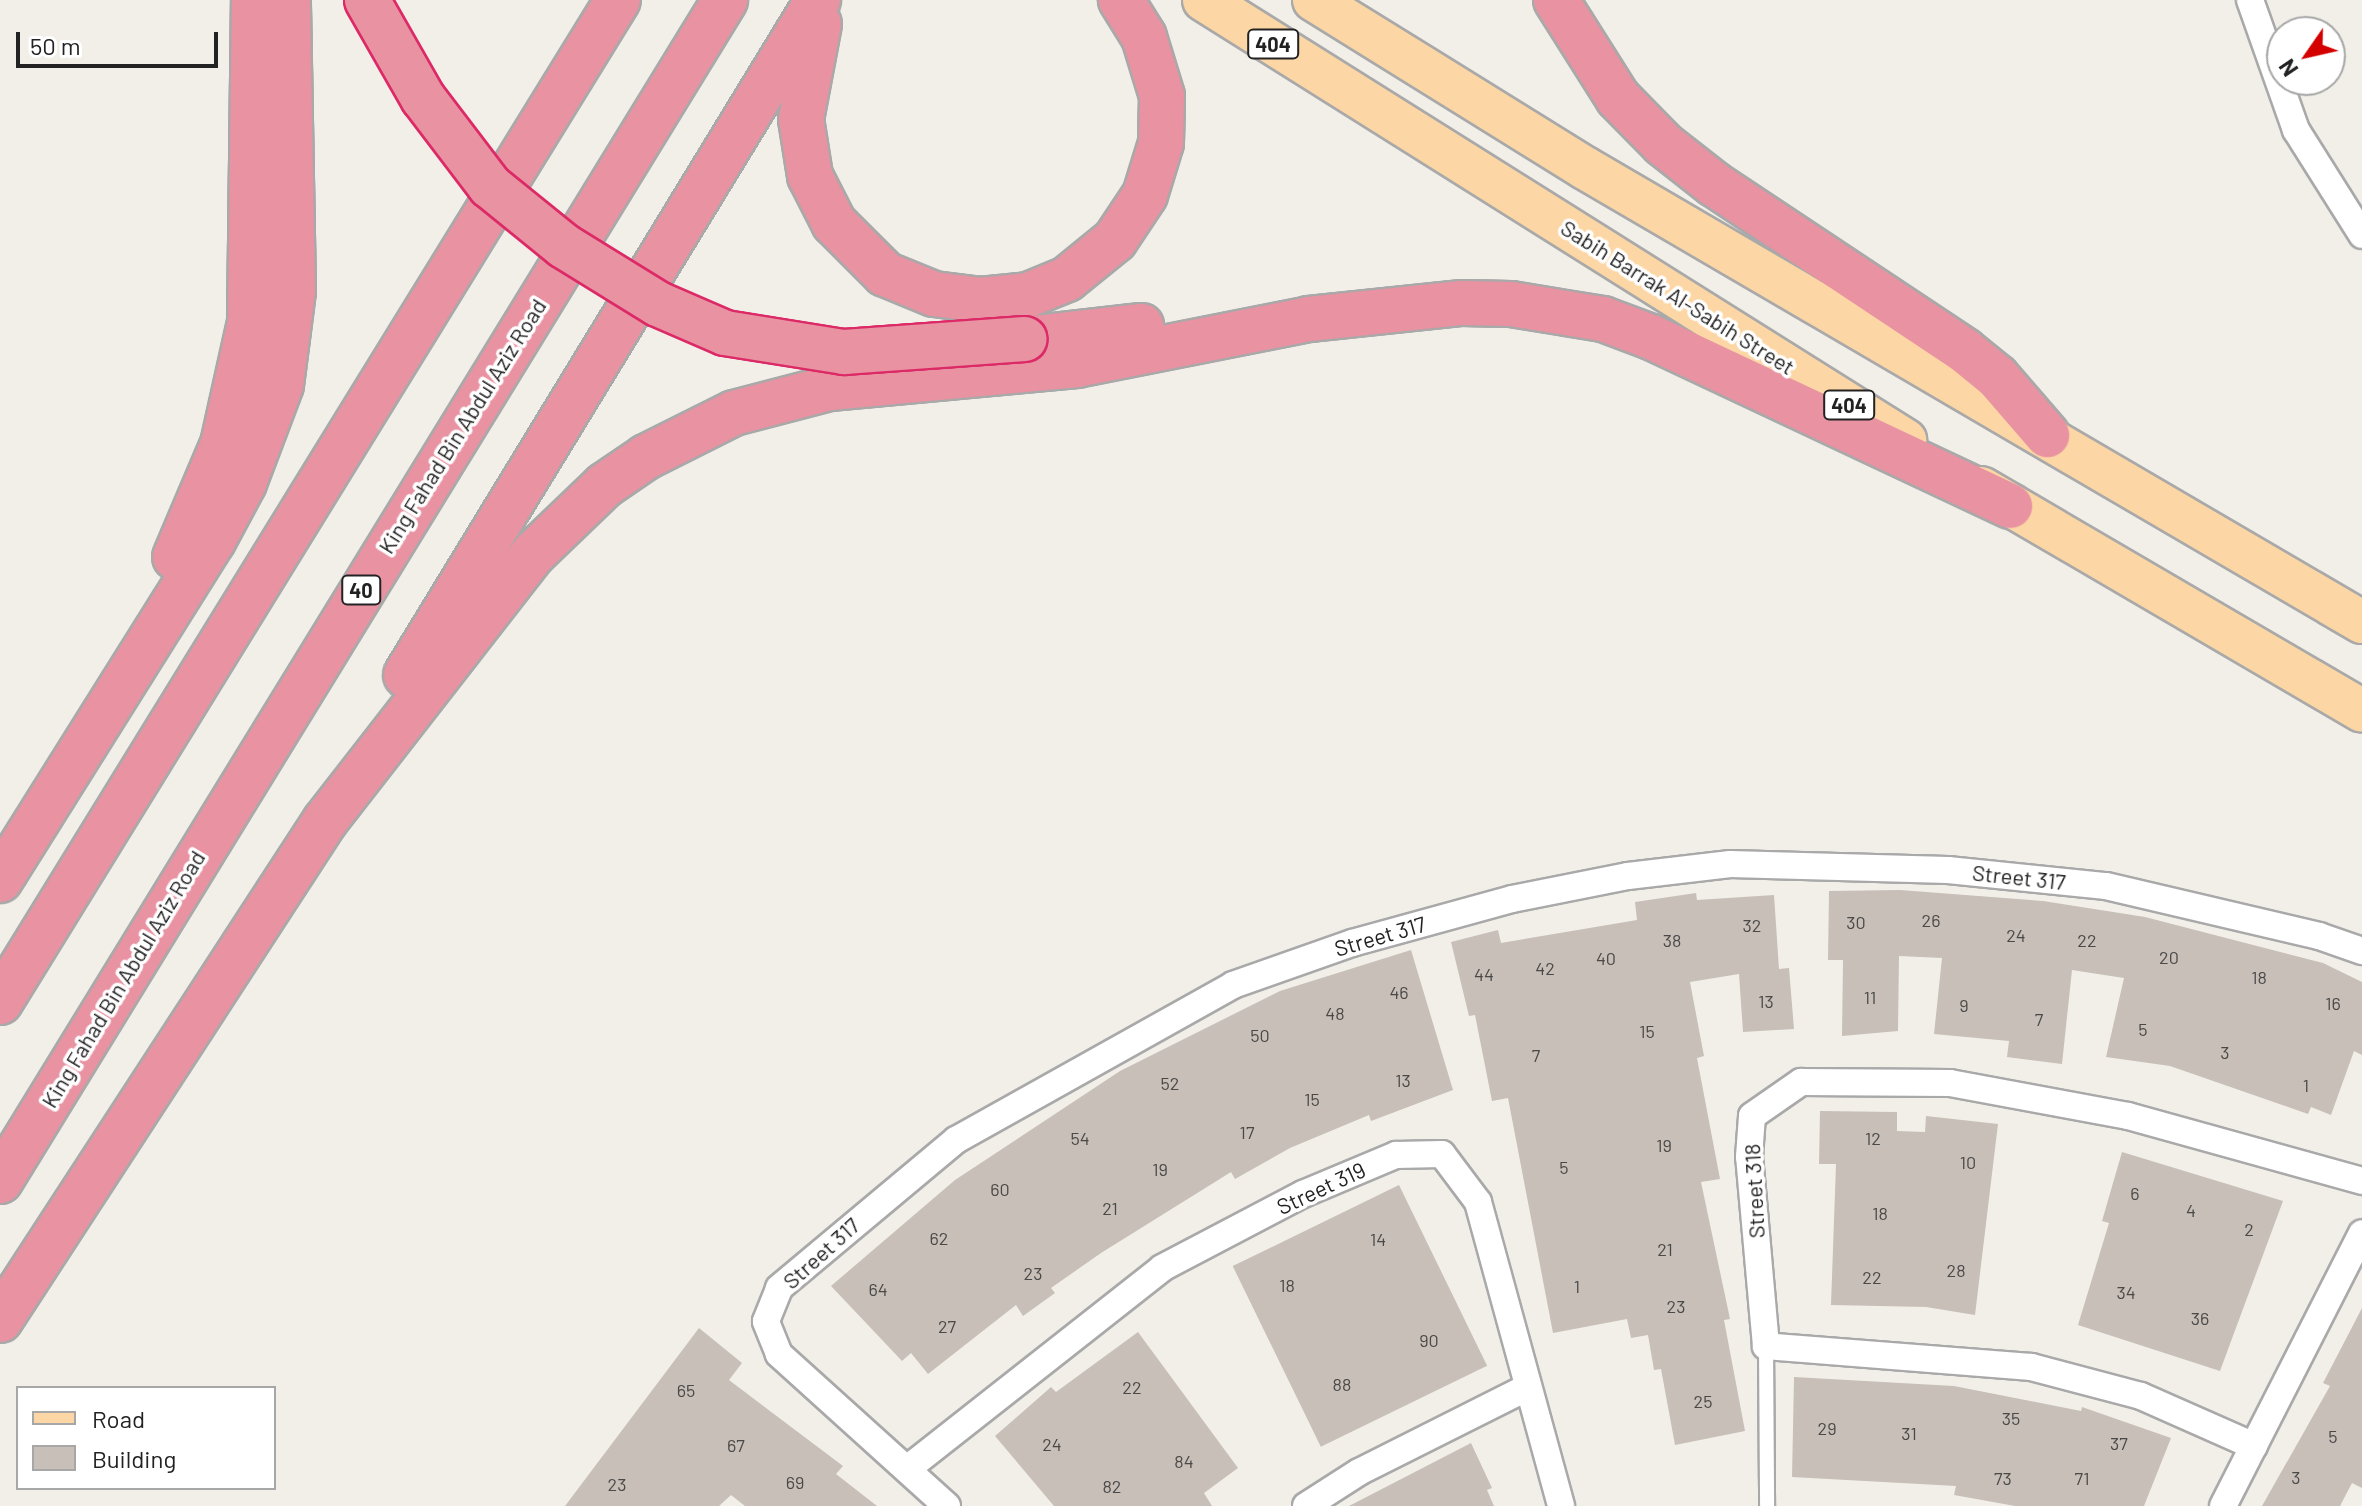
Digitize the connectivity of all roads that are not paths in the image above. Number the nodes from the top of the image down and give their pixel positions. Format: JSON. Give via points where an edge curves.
{"nodes":[{"id":1,"x":254,"y":0,"type":"edge"},
{"id":2,"x":288,"y":0,"type":"edge"},
{"id":3,"x":367,"y":0,"type":"edge"},
{"id":4,"x":618,"y":0,"type":"edge"},
{"id":5,"x":725,"y":0,"type":"edge"},
{"id":6,"x":818,"y":0,"type":"edge"},
{"id":7,"x":825,"y":0,"type":"edge"},
{"id":8,"x":1121,"y":0,"type":"edge"},
{"id":9,"x":1204,"y":0,"type":"edge"},
{"id":10,"x":1314,"y":0,"type":"edge"},
{"id":11,"x":1556,"y":0,"type":"edge"},
{"id":12,"x":2250,"y":0,"type":"edge"},
{"id":13,"x":2362,"y":235,"type":"edge"},
{"id":14,"x":1309,"y":319,"type":"junction"},
{"id":15,"x":2047,"y":435,"type":"junction"},
{"id":16,"x":2010,"y":506,"type":"junction"},
{"id":17,"x":2362,"y":622,"type":"edge"},
{"id":18,"x":107,"y":707,"type":"junction"},
{"id":19,"x":2362,"y":711,"type":"edge"},
{"id":20,"x":325,"y":821,"type":"junction"},
{"id":21,"x":0,"y":880,"type":"edge"},
{"id":22,"x":2362,"y":951,"type":"edge"},
{"id":23,"x":0,"y":1002,"type":"edge"},
{"id":24,"x":0,"y":1181,"type":"edge"},
{"id":25,"x":2362,"y":1181,"type":"edge"},
{"id":26,"x":2362,"y":1233,"type":"edge"},
{"id":27,"x":0,"y":1320,"type":"edge"},
{"id":28,"x":1766,"y":1346,"type":"junction"},
{"id":29,"x":1528,"y":1387,"type":"junction"},
{"id":30,"x":2254,"y":1446,"type":"junction"},
{"id":31,"x":907,"y":1469,"type":"junction"},
{"id":32,"x":947,"y":1506,"type":"edge"},
{"id":33,"x":1306,"y":1506,"type":"edge"},
{"id":34,"x":1561,"y":1506,"type":"edge"},
{"id":35,"x":1767,"y":1506,"type":"edge"},
{"id":36,"x":2223,"y":1506,"type":"edge"}],
"edges":[{"from":1,"to":18,"type":"highway","via":[[250,322],[223,444]]},
{"from":2,"to":18,"type":"highway","via":[[293,243],[281,385],[265,434],[213,541]]},
{"from":3,"to":14,"type":"highway","bridge":true,"via":[[423,98],[490,186],[564,246],[658,304],[725,333],[844,352],[1139,326]]},
{"from":4,"to":23,"type":"highway"},
{"from":5,"to":24,"type":"highway","name":"King Fahad Bin Abdul Aziz Road","number":"40"},
{"from":6,"to":20,"type":"highway","via":[[402,682]]},
{"from":7,"to":8,"type":"highway","via":[[801,119],[810,176],[834,223],[885,274],[934,294],[980,300],[1028,295],[1067,279],[1115,240],[1145,195],[1161,143],[1162,96],[1144,37]]},
{"from":9,"to":16,"type":"main road","name":"Sabih Barrak Al-Sabih Street","number":"404"},
{"from":10,"to":15,"type":"main road","number":"404","via":[[1585,168]]},
{"from":11,"to":15,"type":"highway","via":[[1618,98],[1663,144],[1714,184],[1965,351],[1997,377]]},
{"from":12,"to":13,"type":"street","via":[[2296,130]]},
{"from":14,"to":16,"type":"highway","via":[[1462,303],[1561,310],[1603,319]]},
{"from":14,"to":20,"type":"highway","via":[[1077,365],[830,388],[734,413],[689,433],[605,485],[534,553]]},
{"from":15,"to":17,"type":"main road","number":"404"},
{"from":16,"to":19,"type":"main road","name":"Sabih Barrak Al-Sabih Street","number":"404"},
{"from":18,"to":21,"type":"highway"},
{"from":20,"to":27,"type":"highway"},
{"from":22,"to":31,"type":"street","name":"Street 317","via":[[2106,886],[1948,870],[1730,864],[1628,876],[1512,899],[1352,943],[1233,985],[956,1140],[779,1288],[766,1321],[779,1354]]},
{"from":25,"to":28,"type":"street","name":"Street 318","via":[[2128,1116],[1950,1083],[1801,1082],[1752,1116],[1749,1157]]},
{"from":26,"to":30,"type":"street"},
{"from":28,"to":30,"type":"street","via":[[2031,1367],[2141,1396]]},
{"from":28,"to":35,"type":"lane"},
{"from":29,"to":31,"type":"street","name":"Street 319","via":[[1478,1202],[1442,1154],[1396,1155],[1303,1194],[1162,1268]]},
{"from":29,"to":33,"type":"street","via":[[1359,1472]]},
{"from":29,"to":34,"type":"street","name":"Street 319"},
{"from":30,"to":36,"type":"street"},
{"from":31,"to":32,"type":"street","name":"Street 317"}]}
